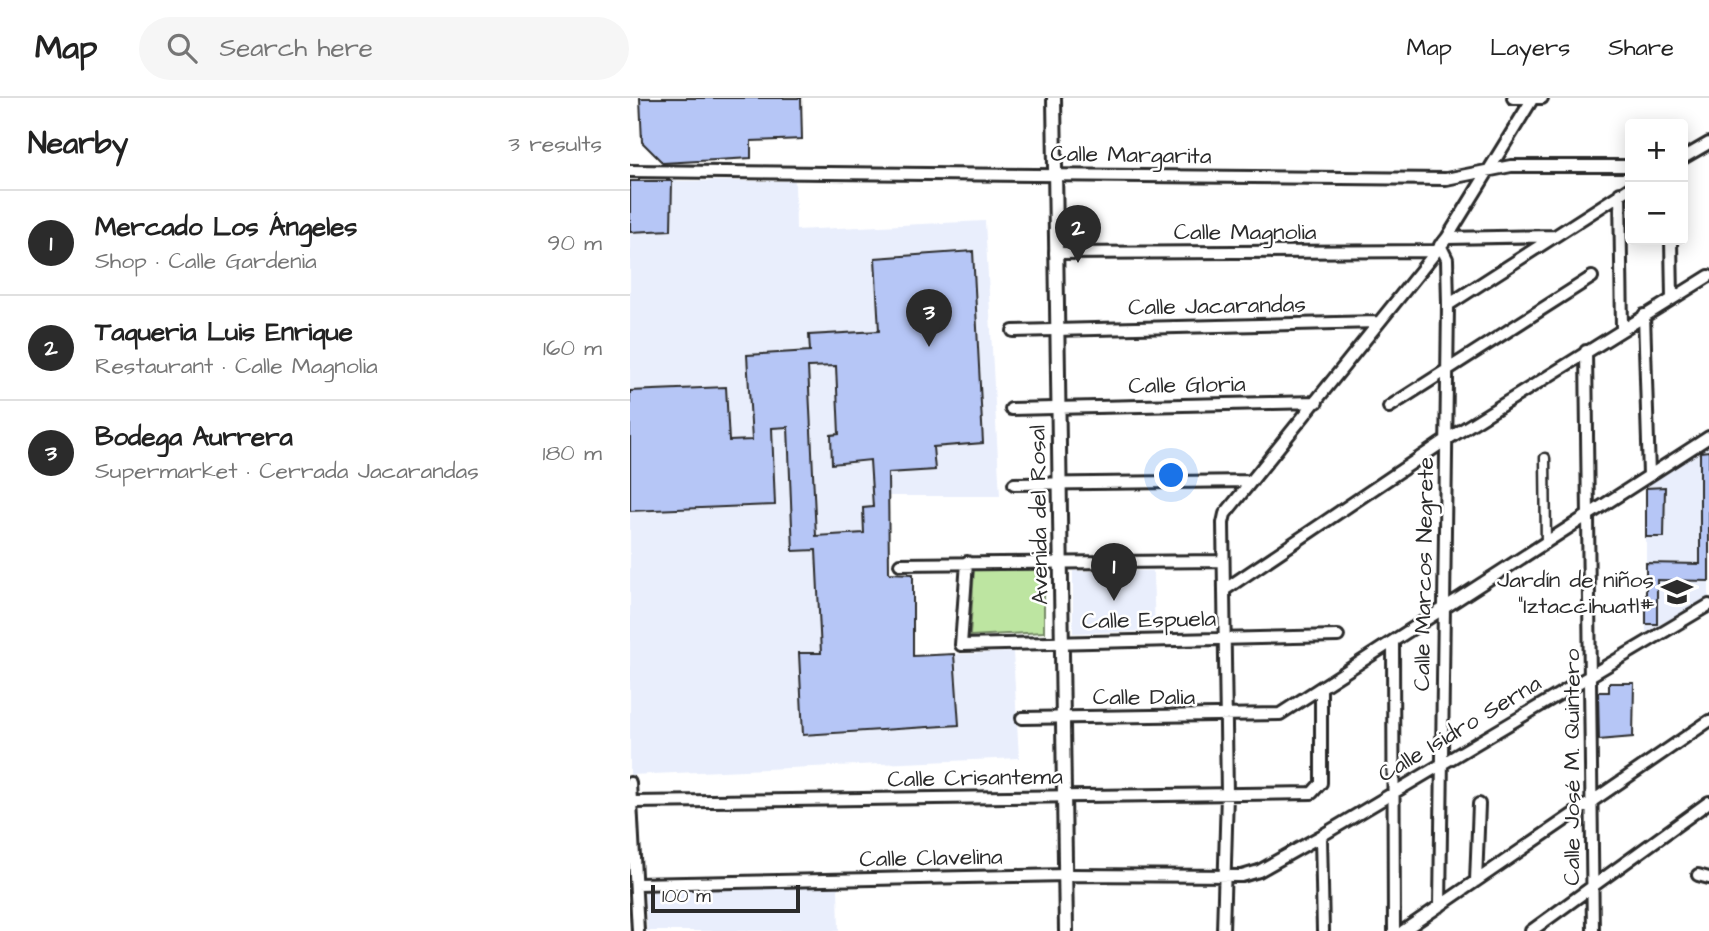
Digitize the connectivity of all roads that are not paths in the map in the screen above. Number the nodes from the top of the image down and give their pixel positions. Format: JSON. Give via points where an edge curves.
{"nodes":[{"id":1,"x":1054,"y":98,"type":"edge"},
{"id":2,"x":1513,"y":98,"type":"edge"},
{"id":3,"x":1532,"y":98,"type":"edge"},
{"id":4,"x":1542,"y":98,"type":"edge"},
{"id":5,"x":1709,"y":143,"type":"edge"},
{"id":6,"x":1688,"y":155,"type":"edge"},
{"id":7,"x":1625,"y":166,"type":"edge"},
{"id":8,"x":1488,"y":170,"type":"junction"},
{"id":9,"x":630,"y":171,"type":"edge"},
{"id":10,"x":1054,"y":174,"type":"junction"},
{"id":11,"x":1625,"y":191,"type":"edge"},
{"id":12,"x":1554,"y":236,"type":"junction"},
{"id":13,"x":1440,"y":244,"type":"junction"},
{"id":14,"x":1671,"y":245,"type":"edge"},
{"id":15,"x":1055,"y":253,"type":"junction"},
{"id":16,"x":1709,"y":276,"type":"edge"},
{"id":17,"x":1592,"y":277,"type":"dead end"},
{"id":18,"x":1672,"y":299,"type":"junction"},
{"id":19,"x":1448,"y":305,"type":"junction"},
{"id":20,"x":1644,"y":315,"type":"junction"},
{"id":21,"x":1377,"y":322,"type":"junction"},
{"id":22,"x":1622,"y":329,"type":"junction"},
{"id":23,"x":1057,"y":330,"type":"junction"},
{"id":24,"x":1013,"y":331,"type":"dead end"},
{"id":25,"x":1587,"y":351,"type":"junction"},
{"id":26,"x":1447,"y":370,"type":"junction"},
{"id":27,"x":1317,"y":402,"type":"junction"},
{"id":28,"x":1058,"y":407,"type":"junction"},
{"id":29,"x":1389,"y":407,"type":"dead end"},
{"id":30,"x":1011,"y":409,"type":"dead end"},
{"id":31,"x":1709,"y":438,"type":"edge"},
{"id":32,"x":1446,"y":440,"type":"junction"},
{"id":33,"x":1545,"y":458,"type":"dead end"},
{"id":34,"x":1649,"y":475,"type":"junction"},
{"id":35,"x":1252,"y":481,"type":"junction"},
{"id":36,"x":1014,"y":484,"type":"dead end"},
{"id":37,"x":1059,"y":484,"type":"junction"},
{"id":38,"x":1588,"y":517,"type":"junction"},
{"id":39,"x":1546,"y":544,"type":"junction"},
{"id":40,"x":1223,"y":561,"type":"junction"},
{"id":41,"x":967,"y":562,"type":"junction"},
{"id":42,"x":1060,"y":563,"type":"junction"},
{"id":43,"x":900,"y":564,"type":"dead end"},
{"id":44,"x":1224,"y":590,"type":"junction"},
{"id":45,"x":1709,"y":605,"type":"edge"},
{"id":46,"x":1444,"y":608,"type":"junction"},
{"id":47,"x":1338,"y":636,"type":"dead end"},
{"id":48,"x":1225,"y":639,"type":"junction"},
{"id":49,"x":1062,"y":641,"type":"junction"},
{"id":50,"x":1393,"y":642,"type":"junction"},
{"id":51,"x":1592,"y":672,"type":"junction"},
{"id":52,"x":1321,"y":689,"type":"junction"},
{"id":53,"x":1063,"y":717,"type":"junction"},
{"id":54,"x":1226,"y":717,"type":"junction"},
{"id":55,"x":1021,"y":718,"type":"dead end"},
{"id":56,"x":1709,"y":720,"type":"edge"},
{"id":57,"x":1441,"y":762,"type":"junction"},
{"id":58,"x":630,"y":783,"type":"edge"},
{"id":59,"x":1394,"y":791,"type":"junction"},
{"id":60,"x":1227,"y":794,"type":"junction"},
{"id":61,"x":1065,"y":796,"type":"junction"},
{"id":62,"x":1593,"y":801,"type":"junction"},
{"id":63,"x":632,"y":802,"type":"junction"},
{"id":64,"x":1709,"y":802,"type":"edge"},
{"id":65,"x":1479,"y":804,"type":"dead end"},
{"id":66,"x":1321,"y":836,"type":"junction"},
{"id":67,"x":1066,"y":875,"type":"junction"},
{"id":68,"x":1227,"y":876,"type":"junction"},
{"id":69,"x":1476,"y":881,"type":"junction"},
{"id":70,"x":636,"y":884,"type":"junction"},
{"id":71,"x":1592,"y":888,"type":"junction"},
{"id":72,"x":1440,"y":906,"type":"junction"},
{"id":73,"x":638,"y":931,"type":"edge"},
{"id":74,"x":1066,"y":931,"type":"edge"},
{"id":75,"x":1223,"y":931,"type":"edge"},
{"id":76,"x":1323,"y":931,"type":"edge"},
{"id":77,"x":1394,"y":931,"type":"edge"},
{"id":78,"x":1403,"y":931,"type":"edge"},
{"id":79,"x":1531,"y":931,"type":"edge"},
{"id":80,"x":1593,"y":931,"type":"edge"}],
"edges":[{"from":1,"to":10,"type":"street","name":"Avenida del Rosal"},
{"from":2,"to":3,"type":"street"},
{"from":3,"to":4,"type":"street"},
{"from":3,"to":8,"type":"street"},
{"from":5,"to":6,"type":"street"},
{"from":7,"to":8,"type":"street","name":"Calle Margarita"},
{"from":8,"to":10,"type":"street","name":"Calle Margarita","via":[[1446,179]]},
{"from":8,"to":13,"type":"street"},
{"from":9,"to":10,"type":"street","name":"Calle Margarita"},
{"from":10,"to":15,"type":"street","name":"Avenida del Rosal"},
{"from":11,"to":12,"type":"street"},
{"from":11,"to":22,"type":"street"},
{"from":12,"to":13,"type":"street","name":"Calle Magnolia"},
{"from":12,"to":19,"type":"street"},
{"from":13,"to":15,"type":"street","name":"Calle Magnolia"},
{"from":13,"to":19,"type":"street","name":"Calle Marcos Negrete","via":[[1447,259]]},
{"from":13,"to":21,"type":"street"},
{"from":14,"to":18,"type":"street"},
{"from":15,"to":23,"type":"street","name":"Avenida del Rosal"},
{"from":16,"to":18,"type":"street"},
{"from":17,"to":26,"type":"street"},
{"from":18,"to":20,"type":"street"},
{"from":19,"to":26,"type":"street","name":"Calle Marcos Negrete"},
{"from":20,"to":22,"type":"street"},
{"from":20,"to":34,"type":"street"},
{"from":21,"to":23,"type":"street","name":"Calle Jacarandas"},
{"from":21,"to":27,"type":"street"},
{"from":22,"to":25,"type":"street"},
{"from":23,"to":24,"type":"street","name":"Calle Jacarandas"},
{"from":23,"to":28,"type":"street","name":"Avenida del Rosal"},
{"from":25,"to":32,"type":"street"},
{"from":25,"to":38,"type":"street","name":"Calle José M. Quintero"},
{"from":26,"to":29,"type":"street"},
{"from":26,"to":32,"type":"street","name":"Calle Marcos Negrete"},
{"from":27,"to":28,"type":"street","name":"Calle Gloria"},
{"from":27,"to":35,"type":"street"},
{"from":28,"to":30,"type":"street","name":"Calle Gloria"},
{"from":28,"to":37,"type":"street","name":"Avenida del Rosal"},
{"from":31,"to":34,"type":"street","name":"Calle Dalia"},
{"from":32,"to":44,"type":"street"},
{"from":32,"to":46,"type":"street","name":"Calle Marcos Negrete"},
{"from":33,"to":39,"type":"street"},
{"from":34,"to":38,"type":"street","name":"Calle Dalia"},
{"from":35,"to":37,"type":"street"},
{"from":35,"to":40,"type":"street","via":[[1223,523]]},
{"from":36,"to":37,"type":"street"},
{"from":37,"to":42,"type":"street","name":"Avenida del Rosal"},
{"from":38,"to":39,"type":"street","name":"Calle Dalia"},
{"from":38,"to":51,"type":"street","name":"Calle José M. Quintero"},
{"from":39,"to":46,"type":"street","name":"Calle Dalia"},
{"from":40,"to":42,"type":"street"},
{"from":40,"to":44,"type":"street"},
{"from":41,"to":42,"type":"street"},
{"from":41,"to":43,"type":"street"},
{"from":41,"to":49,"type":"street","name":"Calle Espuela","via":[[961,645]]},
{"from":42,"to":49,"type":"street","name":"Avenida del Rosal"},
{"from":44,"to":48,"type":"street"},
{"from":45,"to":51,"type":"street","name":"Calle Isidro Serna"},
{"from":46,"to":50,"type":"street","name":"Calle Dalia"},
{"from":46,"to":57,"type":"street","name":"Calle Marcos Negrete"},
{"from":47,"to":48,"type":"street","name":"Calle Espuela"},
{"from":48,"to":49,"type":"street","name":"Calle Espuela"},
{"from":48,"to":54,"type":"street"},
{"from":49,"to":53,"type":"street","name":"Avenida del Rosal"},
{"from":50,"to":52,"type":"street","name":"Calle Dalia"},
{"from":50,"to":59,"type":"street"},
{"from":51,"to":57,"type":"street","name":"Calle Isidro Serna"},
{"from":51,"to":62,"type":"street","name":"Calle José M. Quintero"},
{"from":52,"to":54,"type":"street","name":"Calle Dalia","via":[[1280,714]]},
{"from":52,"to":60,"type":"street","name":"Calle Crisantema","via":[[1318,789],[1312,793]]},
{"from":53,"to":54,"type":"street","name":"Calle Dalia"},
{"from":53,"to":55,"type":"street","name":"Calle Dalia"},
{"from":53,"to":61,"type":"street","name":"Avenida del Rosal"},
{"from":54,"to":60,"type":"street"},
{"from":56,"to":62,"type":"street"},
{"from":57,"to":59,"type":"street","name":"Calle Isidro Serna"},
{"from":57,"to":72,"type":"street","name":"Calle Marcos Negrete"},
{"from":58,"to":63,"type":"street"},
{"from":59,"to":66,"type":"street","name":"Calle Isidro Serna"},
{"from":59,"to":77,"type":"street"},
{"from":60,"to":61,"type":"street","name":"Calle Crisantema"},
{"from":60,"to":68,"type":"street"},
{"from":61,"to":63,"type":"street","name":"Calle Crisantema"},
{"from":61,"to":67,"type":"street","name":"Avenida del Rosal"},
{"from":62,"to":69,"type":"street"},
{"from":62,"to":71,"type":"street","name":"Calle José M. Quintero"},
{"from":63,"to":70,"type":"street"},
{"from":64,"to":71,"type":"street"},
{"from":65,"to":69,"type":"street"},
{"from":66,"to":68,"type":"street","name":"Calle Isidro Serna","via":[[1259,871]]},
{"from":66,"to":76,"type":"street"},
{"from":67,"to":68,"type":"street","name":"Calle Clavelina"},
{"from":67,"to":70,"type":"street","name":"Calle Clavelina"},
{"from":67,"to":74,"type":"street","name":"Avenida del Rosal"},
{"from":68,"to":75,"type":"street"},
{"from":69,"to":72,"type":"street"},
{"from":70,"to":73,"type":"street"},
{"from":71,"to":79,"type":"street"},
{"from":71,"to":80,"type":"street","name":"Calle José M. Quintero"},
{"from":72,"to":78,"type":"street"}]}
